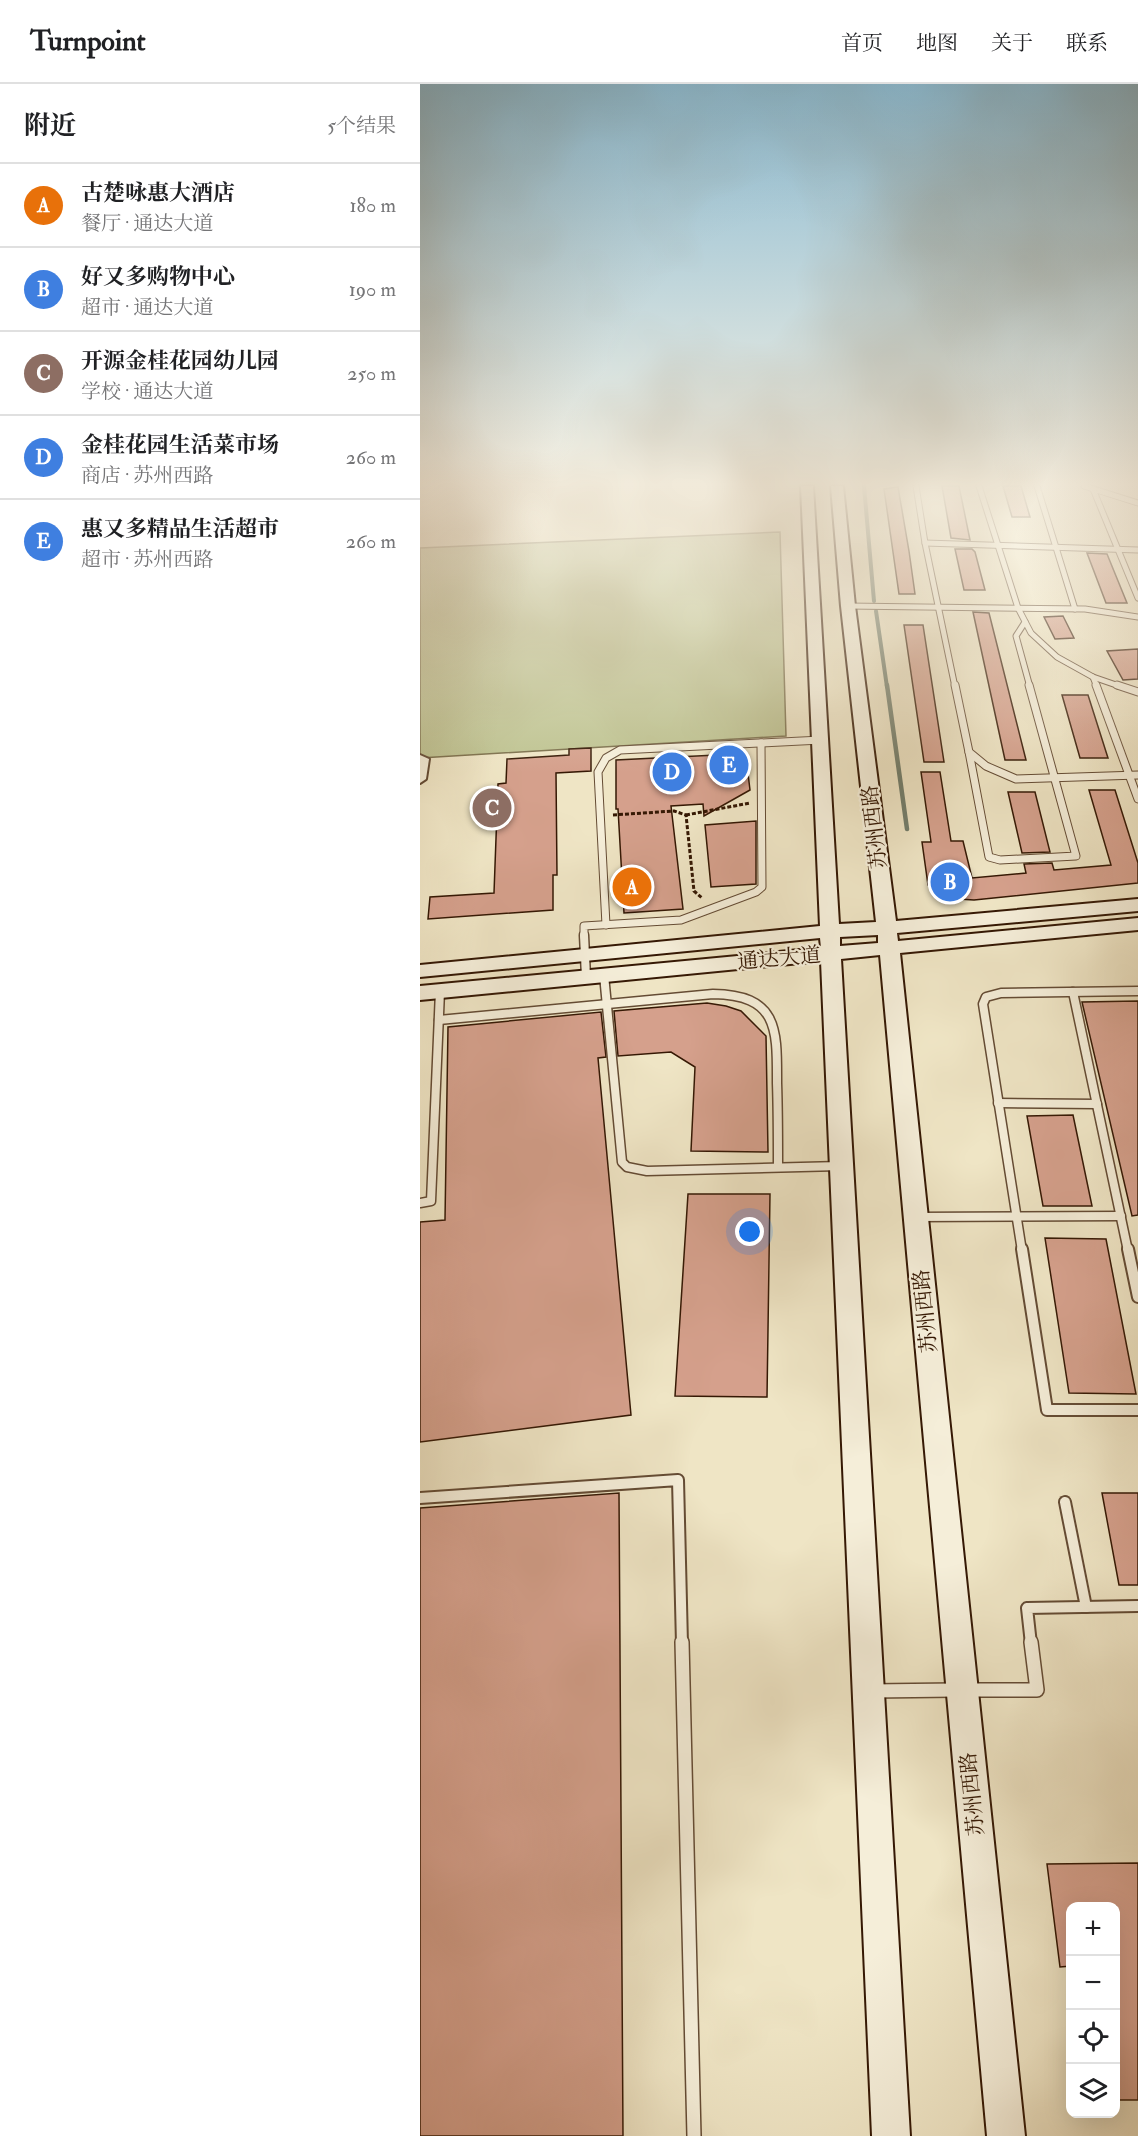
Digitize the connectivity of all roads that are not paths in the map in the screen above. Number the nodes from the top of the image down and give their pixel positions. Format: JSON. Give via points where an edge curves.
{"nodes":[{"id":1,"x":812,"y":582,"type":"edge"},
{"id":2,"x":846,"y":582,"type":"edge"},
{"id":3,"x":933,"y":582,"type":"edge"},
{"id":4,"x":1010,"y":582,"type":"edge"},
{"id":5,"x":1066,"y":582,"type":"edge"},
{"id":6,"x":1131,"y":582,"type":"edge"},
{"id":7,"x":1138,"y":598,"type":"edge"},
{"id":8,"x":848,"y":606,"type":"junction"},
{"id":9,"x":938,"y":607,"type":"junction"},
{"id":10,"x":1018,"y":608,"type":"junction"},
{"id":11,"x":1075,"y":609,"type":"junction"},
{"id":12,"x":1138,"y":617,"type":"edge"},
{"id":13,"x":1025,"y":622,"type":"junction"},
{"id":14,"x":1093,"y":677,"type":"junction"},
{"id":15,"x":1138,"y":692,"type":"edge"},
{"id":16,"x":821,"y":740,"type":"junction"},
{"id":17,"x":761,"y":743,"type":"junction"},
{"id":18,"x":969,"y":752,"type":"junction"},
{"id":19,"x":420,"y":759,"type":"edge"},
{"id":20,"x":1129,"y":775,"type":"junction"},
{"id":21,"x":1138,"y":775,"type":"edge"},
{"id":22,"x":420,"y":779,"type":"edge"},
{"id":23,"x":1054,"y":779,"type":"junction"},
{"id":24,"x":1138,"y":799,"type":"edge"},
{"id":25,"x":1138,"y":905,"type":"edge"},
{"id":26,"x":1138,"y":924,"type":"edge"},
{"id":27,"x":606,"y":925,"type":"junction"},
{"id":28,"x":887,"y":938,"type":"junction"},
{"id":29,"x":832,"y":942,"type":"junction"},
{"id":30,"x":585,"y":955,"type":"junction"},
{"id":31,"x":420,"y":970,"type":"edge"},
{"id":32,"x":595,"y":976,"type":"junction"},
{"id":33,"x":1138,"y":991,"type":"edge"},
{"id":34,"x":430,"y":992,"type":"edge"},
{"id":35,"x":1073,"y":992,"type":"junction"},
{"id":36,"x":607,"y":1003,"type":"junction"},
{"id":37,"x":438,"y":1020,"type":"junction"},
{"id":38,"x":998,"y":1103,"type":"junction"},
{"id":39,"x":1097,"y":1104,"type":"junction"},
{"id":40,"x":843,"y":1166,"type":"junction"},
{"id":41,"x":778,"y":1167,"type":"junction"},
{"id":42,"x":420,"y":1203,"type":"edge"},
{"id":43,"x":1121,"y":1216,"type":"junction"},
{"id":44,"x":916,"y":1217,"type":"junction"},
{"id":45,"x":1016,"y":1217,"type":"junction"},
{"id":46,"x":1138,"y":1297,"type":"edge"},
{"id":47,"x":1138,"y":1410,"type":"edge"},
{"id":48,"x":420,"y":1498,"type":"edge"},
{"id":49,"x":1065,"y":1502,"type":"dead end"},
{"id":50,"x":1138,"y":1606,"type":"edge"},
{"id":51,"x":1086,"y":1607,"type":"junction"},
{"id":52,"x":962,"y":1690,"type":"junction"},
{"id":53,"x":869,"y":1691,"type":"junction"},
{"id":54,"x":694,"y":2136,"type":"edge"},
{"id":55,"x":891,"y":2136,"type":"edge"},
{"id":56,"x":1006,"y":2136,"type":"edge"}],
"edges":[{"from":1,"to":16,"type":"main road"},
{"from":2,"to":8,"type":"main road","name":"苏州西路"},
{"from":3,"to":9,"type":"lane"},
{"from":4,"to":10,"type":"lane"},
{"from":5,"to":11,"type":"lane"},
{"from":6,"to":7,"type":"lane"},
{"from":8,"to":9,"type":"lane"},
{"from":8,"to":28,"type":"main road","name":"苏州西路"},
{"from":9,"to":10,"type":"lane"},
{"from":9,"to":18,"type":"lane"},
{"from":10,"to":11,"type":"lane"},
{"from":10,"to":13,"type":"lane"},
{"from":11,"to":12,"type":"lane"},
{"from":13,"to":14,"type":"lane","via":[[1057,657]]},
{"from":13,"to":23,"type":"lane","via":[[1016,636]]},
{"from":14,"to":15,"type":"lane"},
{"from":14,"to":20,"type":"lane"},
{"from":16,"to":17,"type":"lane"},
{"from":16,"to":29,"type":"main road"},
{"from":17,"to":27,"type":"lane","via":[[762,887],[681,920]]},
{"from":17,"to":27,"type":"lane","via":[[614,752],[603,760],[598,772]]},
{"from":18,"to":23,"type":"lane","via":[[986,766],[1016,779]]},
{"from":18,"to":23,"type":"lane","via":[[990,857],[1000,860],[1076,856]]},
{"from":19,"to":22,"type":"street"},
{"from":20,"to":21,"type":"lane"},
{"from":20,"to":23,"type":"lane"},
{"from":20,"to":24,"type":"lane"},
{"from":25,"to":28,"type":"main road","name":"通达大道"},
{"from":26,"to":28,"type":"main road","name":"通达大道"},
{"from":27,"to":30,"type":"lane","via":[[584,926]]},
{"from":28,"to":29,"type":"main road","name":"通达大道"},
{"from":28,"to":44,"type":"main road","name":"苏州西路"},
{"from":29,"to":30,"type":"main road","name":"通达大道"},
{"from":29,"to":32,"type":"main road","name":"通达大道"},
{"from":29,"to":40,"type":"main road"},
{"from":30,"to":31,"type":"main road","name":"通达大道"},
{"from":30,"to":32,"type":"lane"},
{"from":32,"to":34,"type":"main road","name":"通达大道"},
{"from":32,"to":36,"type":"lane"},
{"from":33,"to":35,"type":"lane"},
{"from":34,"to":37,"type":"lane"},
{"from":35,"to":38,"type":"lane","via":[[1001,993],[987,997],[983,1004]]},
{"from":35,"to":39,"type":"lane"},
{"from":36,"to":37,"type":"lane"},
{"from":36,"to":41,"type":"lane","via":[[622,1162],[627,1167],[647,1171]]},
{"from":36,"to":41,"type":"lane","via":[[729,993],[765,1010],[776,1026],[777,1037]]},
{"from":37,"to":42,"type":"lane","via":[[431,1201]]},
{"from":38,"to":39,"type":"lane"},
{"from":38,"to":45,"type":"lane"},
{"from":39,"to":43,"type":"lane"},
{"from":40,"to":41,"type":"lane"},
{"from":40,"to":53,"type":"main road"},
{"from":43,"to":45,"type":"lane"},
{"from":43,"to":46,"type":"lane"},
{"from":44,"to":45,"type":"lane"},
{"from":44,"to":52,"type":"main road","name":"苏州西路"},
{"from":45,"to":47,"type":"lane","via":[[1047,1410]]},
{"from":48,"to":54,"type":"lane","via":[[678,1480]]},
{"from":49,"to":51,"type":"lane"},
{"from":50,"to":51,"type":"lane"},
{"from":51,"to":52,"type":"lane","via":[[1027,1608],[1037,1690]]},
{"from":52,"to":53,"type":"lane"},
{"from":52,"to":56,"type":"main road","name":"苏州西路"},
{"from":53,"to":55,"type":"main road"}]}
